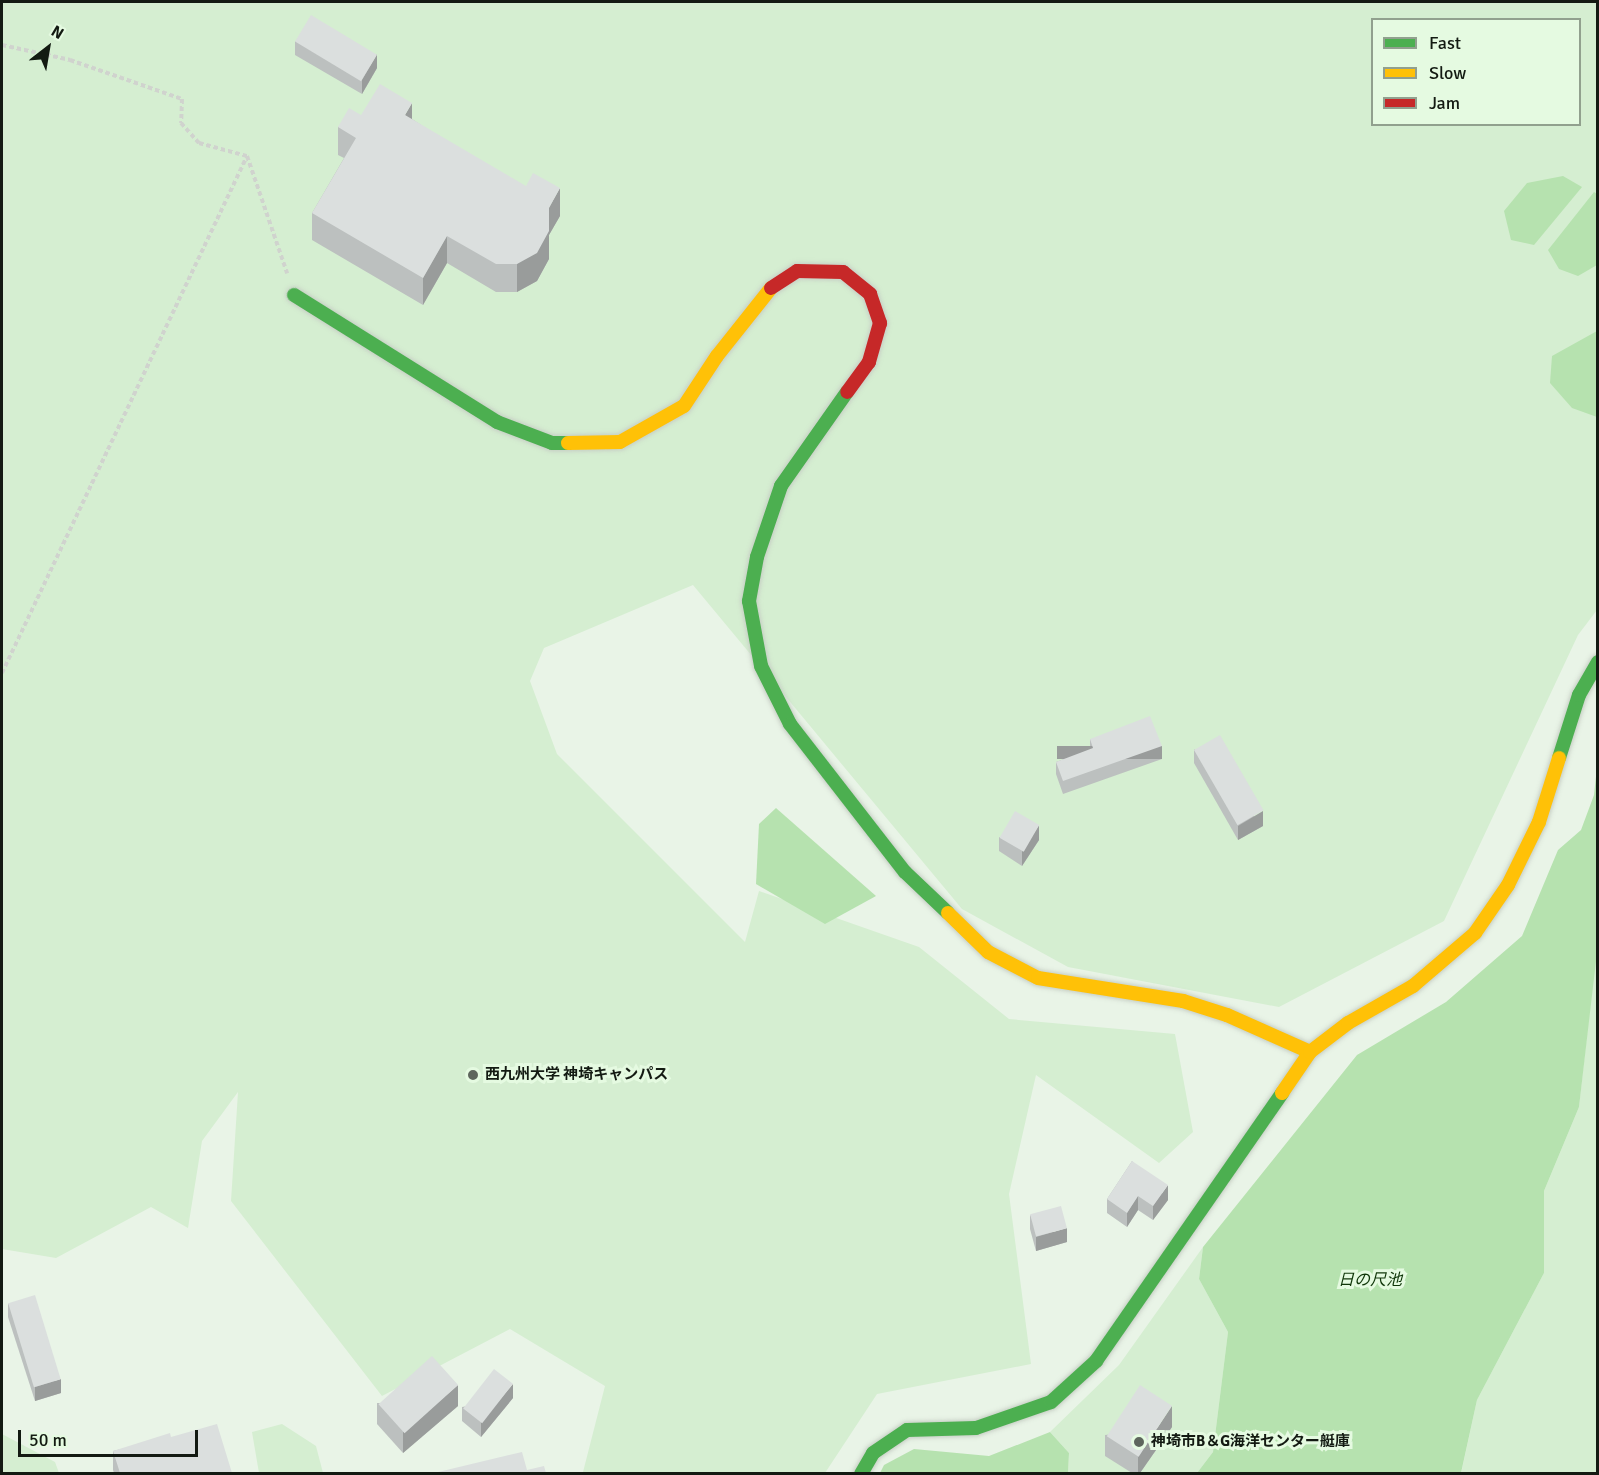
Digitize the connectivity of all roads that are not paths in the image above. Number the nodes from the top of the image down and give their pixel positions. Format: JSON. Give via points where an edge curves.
{"nodes":[{"id":1,"x":294,"y":295,"type":"road end"},
{"id":2,"x":1598,"y":662,"type":"edge"},
{"id":3,"x":1310,"y":1052,"type":"junction"},
{"id":4,"x":861,"y":1473,"type":"edge"}],
"edges":[{"from":1,"to":3,"type":"street","via":[[497,422],[552,443],[620,441],[684,406],[717,356],[770,289],[797,271],[843,272],[870,294],[880,323],[869,362],[781,486],[757,557],[749,601],[761,666],[790,724],[905,872],[988,952],[1038,978],[1183,1001]]},
{"from":2,"to":3,"type":"street","via":[[1579,695],[1539,822],[1508,885],[1476,933],[1413,986],[1348,1023]]},
{"from":3,"to":4,"type":"street","via":[[1096,1361],[1051,1402],[976,1428],[907,1430],[873,1453]]}]}
